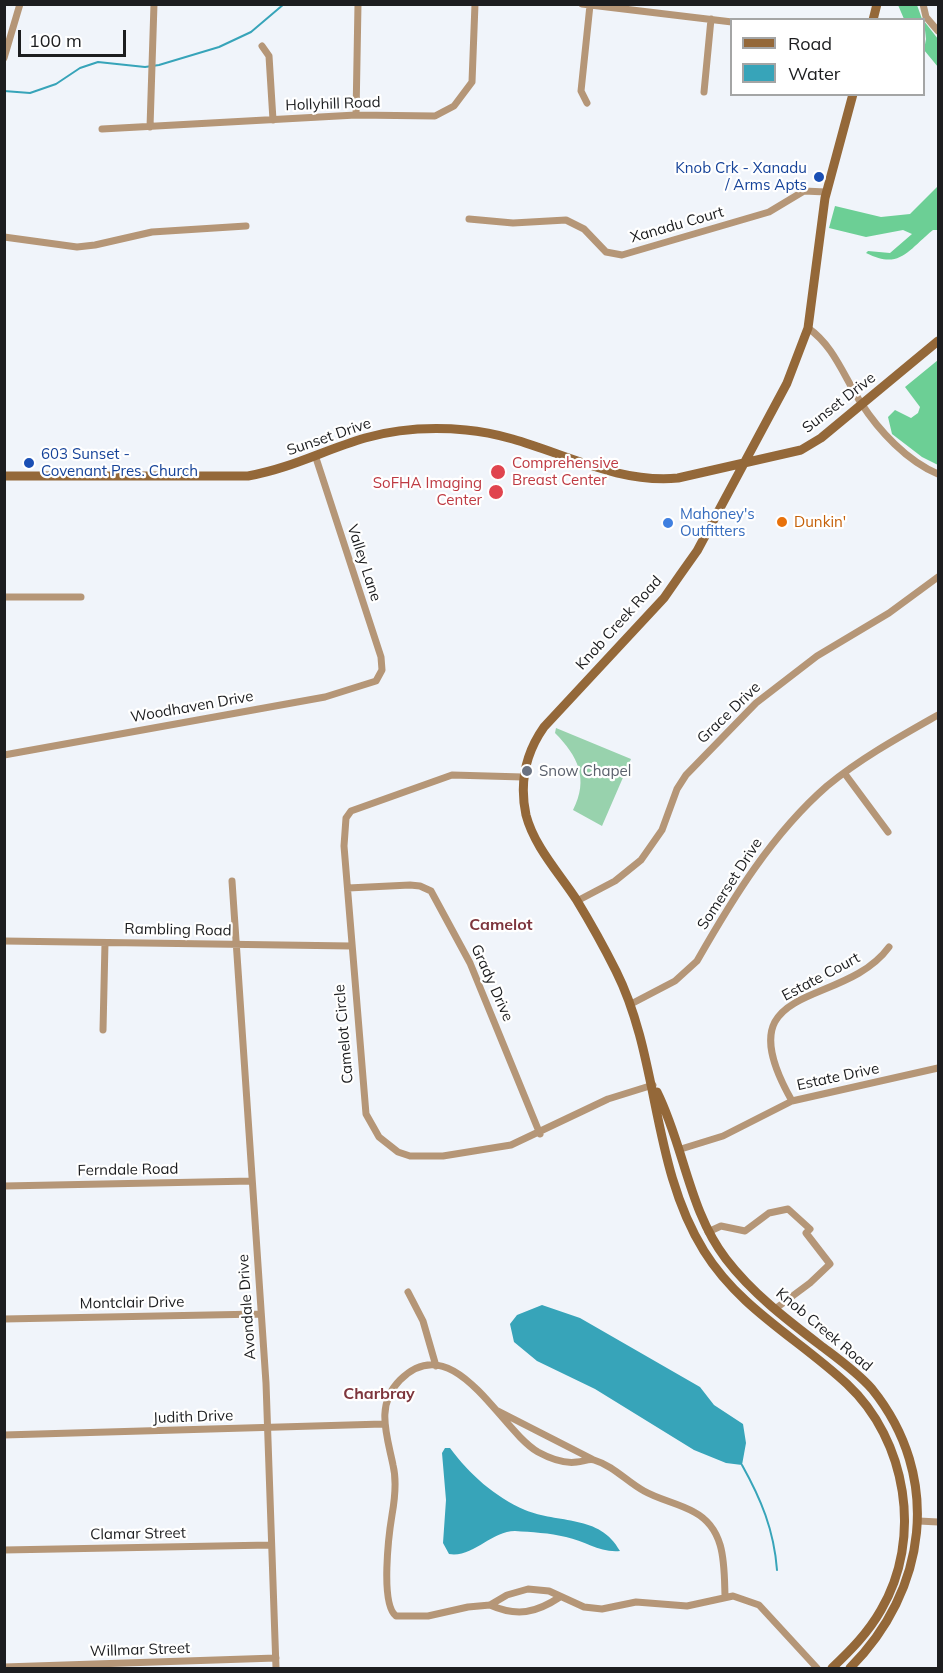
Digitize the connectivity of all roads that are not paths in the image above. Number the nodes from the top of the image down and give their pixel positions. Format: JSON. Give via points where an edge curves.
{"nodes":[{"id":1,"x":20,"y":4,"type":"edge"},
{"id":2,"x":154,"y":4,"type":"edge"},
{"id":3,"x":358,"y":4,"type":"edge"},
{"id":4,"x":475,"y":4,"type":"edge"},
{"id":5,"x":923,"y":4,"type":"edge"},
{"id":6,"x":586,"y":5,"type":"edge"},
{"id":7,"x":711,"y":20,"type":"junction"},
{"id":8,"x":730,"y":22,"type":"edge"},
{"id":9,"x":939,"y":31,"type":"edge"},
{"id":10,"x":262,"y":46,"type":"dead end"},
{"id":11,"x":4,"y":58,"type":"edge"},
{"id":12,"x":704,"y":92,"type":"dead end"},
{"id":13,"x":851,"y":96,"type":"edge"},
{"id":14,"x":587,"y":103,"type":"dead end"},
{"id":15,"x":356,"y":115,"type":"junction"},
{"id":16,"x":273,"y":120,"type":"junction"},
{"id":17,"x":150,"y":127,"type":"junction"},
{"id":18,"x":102,"y":129,"type":"dead end"},
{"id":19,"x":826,"y":192,"type":"junction"},
{"id":20,"x":469,"y":219,"type":"dead end"},
{"id":21,"x":246,"y":226,"type":"dead end"},
{"id":22,"x":4,"y":237,"type":"edge"},
{"id":23,"x":808,"y":328,"type":"junction"},
{"id":24,"x":939,"y":341,"type":"edge"},
{"id":25,"x":862,"y":405,"type":"junction"},
{"id":26,"x":316,"y":458,"type":"junction"},
{"id":27,"x":741,"y":466,"type":"junction"},
{"id":28,"x":939,"y":474,"type":"edge"},
{"id":29,"x":4,"y":476,"type":"edge"},
{"id":30,"x":939,"y":577,"type":"edge"},
{"id":31,"x":4,"y":597,"type":"edge"},
{"id":32,"x":81,"y":597,"type":"dead end"},
{"id":33,"x":381,"y":677,"type":"joint"},
{"id":34,"x":939,"y":714,"type":"edge"},
{"id":35,"x":4,"y":755,"type":"edge"},
{"id":36,"x":845,"y":774,"type":"junction"},
{"id":37,"x":523,"y":777,"type":"junction"},
{"id":38,"x":888,"y":832,"type":"dead end"},
{"id":39,"x":232,"y":881,"type":"dead end"},
{"id":40,"x":348,"y":888,"type":"junction"},
{"id":41,"x":577,"y":901,"type":"junction"},
{"id":42,"x":4,"y":941,"type":"edge"},
{"id":43,"x":105,"y":943,"type":"junction"},
{"id":44,"x":236,"y":944,"type":"junction"},
{"id":45,"x":351,"y":946,"type":"junction"},
{"id":46,"x":890,"y":947,"type":"dead end"},
{"id":47,"x":631,"y":1004,"type":"junction"},
{"id":48,"x":103,"y":1030,"type":"dead end"},
{"id":49,"x":939,"y":1068,"type":"edge"},
{"id":50,"x":653,"y":1085,"type":"junction"},
{"id":51,"x":792,"y":1101,"type":"junction"},
{"id":52,"x":658,"y":1122,"type":"junction"},
{"id":53,"x":540,"y":1134,"type":"junction"},
{"id":54,"x":681,"y":1149,"type":"junction"},
{"id":55,"x":673,"y":1174,"type":"junction"},
{"id":56,"x":252,"y":1181,"type":"junction"},
{"id":57,"x":4,"y":1186,"type":"edge"},
{"id":58,"x":708,"y":1232,"type":"junction"},
{"id":59,"x":697,"y":1239,"type":"junction"},
{"id":60,"x":408,"y":1292,"type":"dead end"},
{"id":61,"x":775,"y":1310,"type":"junction"},
{"id":62,"x":260,"y":1314,"type":"junction"},
{"id":63,"x":4,"y":1319,"type":"edge"},
{"id":64,"x":767,"y":1320,"type":"junction"},
{"id":65,"x":824,"y":1348,"type":"junction"},
{"id":66,"x":815,"y":1358,"type":"junction"},
{"id":67,"x":436,"y":1366,"type":"junction"},
{"id":68,"x":865,"y":1403,"type":"junction"},
{"id":69,"x":493,"y":1408,"type":"junction"},
{"id":70,"x":891,"y":1419,"type":"junction"},
{"id":71,"x":383,"y":1424,"type":"junction"},
{"id":72,"x":266,"y":1428,"type":"junction"},
{"id":73,"x":4,"y":1435,"type":"edge"},
{"id":74,"x":889,"y":1443,"type":"junction"},
{"id":75,"x":592,"y":1459,"type":"junction"},
{"id":76,"x":904,"y":1521,"type":"junction"},
{"id":77,"x":919,"y":1521,"type":"junction"},
{"id":78,"x":939,"y":1522,"type":"edge"},
{"id":79,"x":271,"y":1545,"type":"junction"},
{"id":80,"x":4,"y":1550,"type":"edge"},
{"id":81,"x":560,"y":1596,"type":"junction"},
{"id":82,"x":725,"y":1596,"type":"junction"},
{"id":83,"x":490,"y":1605,"type":"junction"},
{"id":84,"x":276,"y":1659,"type":"junction"},
{"id":85,"x":4,"y":1667,"type":"edge"},
{"id":86,"x":52,"y":1667,"type":"edge"},
{"id":87,"x":276,"y":1668,"type":"edge"},
{"id":88,"x":817,"y":1668,"type":"edge"},
{"id":89,"x":832,"y":1668,"type":"edge"},
{"id":90,"x":850,"y":1668,"type":"edge"}],
"edges":[{"from":1,"to":11,"type":"street"},
{"from":2,"to":17,"type":"street"},
{"from":3,"to":15,"type":"street"},
{"from":4,"to":15,"type":"street","name":"Hollyhill Road","via":[[472,82],[454,106],[435,116]]},
{"from":5,"to":9,"type":"street","via":[[926,17]]},
{"from":6,"to":7,"type":"street"},
{"from":6,"to":14,"type":"street","via":[[581,91]]},
{"from":7,"to":8,"type":"street"},
{"from":7,"to":12,"type":"street"},
{"from":10,"to":16,"type":"street","via":[[269,56]]},
{"from":13,"to":19,"type":"main road","name":"Knob Creek Road"},
{"from":15,"to":16,"type":"street","name":"Hollyhill Road"},
{"from":16,"to":17,"type":"street","name":"Hollyhill Road"},
{"from":17,"to":18,"type":"street","name":"Hollyhill Road"},
{"from":19,"to":20,"type":"street","name":"Xanadu Court","via":[[804,191],[759,216],[622,255],[606,252],[584,229],[566,220],[513,223]]},
{"from":19,"to":23,"type":"main road","name":"Knob Creek Road"},
{"from":21,"to":22,"type":"street","via":[[152,231],[76,247]]},
{"from":23,"to":25,"type":"street","via":[[823,339]]},
{"from":23,"to":27,"type":"main road","name":"Knob Creek Road","via":[[787,383]]},
{"from":24,"to":25,"type":"main road","name":"Sunset Drive"},
{"from":25,"to":27,"type":"main road","name":"Sunset Drive","via":[[801,450]]},
{"from":25,"to":28,"type":"street","via":[[888,438]]},
{"from":26,"to":27,"type":"main road","name":"Sunset Drive","via":[[366,438],[440,429],[496,434],[592,467],[651,478],[678,478]]},
{"from":26,"to":29,"type":"main road","name":"Sunset Drive","via":[[287,468],[232,477]]},
{"from":26,"to":33,"type":"street","name":"Valley Lane","via":[[381,657]]},
{"from":27,"to":37,"type":"main road","name":"Knob Creek Road","via":[[697,551],[664,598],[544,727],[531,750]]},
{"from":30,"to":41,"type":"street","name":"Grace Drive","via":[[889,613],[817,656],[756,703],[686,775],[662,830],[641,860],[615,881]]},
{"from":31,"to":32,"type":"street"},
{"from":33,"to":35,"type":"street","name":"Woodhaven Drive","via":[[368,685],[325,696]]},
{"from":34,"to":36,"type":"street","name":"Somerset Drive","via":[[886,744]]},
{"from":36,"to":38,"type":"street"},
{"from":36,"to":47,"type":"street","name":"Somerset Drive","via":[[777,838],[687,972]]},
{"from":37,"to":40,"type":"street","name":"Camelot Circle","via":[[452,775],[351,811],[344,832]]},
{"from":37,"to":41,"type":"main road","name":"Knob Creek Road","via":[[529,823]]},
{"from":39,"to":44,"type":"street","name":"Avondale Drive"},
{"from":40,"to":45,"type":"street","name":"Camelot Circle"},
{"from":40,"to":53,"type":"street","name":"Grady Drive","via":[[410,885],[430,891],[471,963]]},
{"from":41,"to":47,"type":"main road","name":"Knob Creek Road"},
{"from":42,"to":43,"type":"street","name":"Rambling Road"},
{"from":43,"to":44,"type":"street","name":"Rambling Road"},
{"from":43,"to":48,"type":"street"},
{"from":44,"to":45,"type":"street","name":"Rambling Road"},
{"from":44,"to":56,"type":"street","name":"Avondale Drive"},
{"from":45,"to":53,"type":"street","name":"Camelot Circle","via":[[363,1099],[372,1127],[387,1146],[410,1156],[443,1156],[512,1145]]},
{"from":46,"to":51,"type":"street","name":"Estate Court","via":[[879,961],[792,1005],[775,1022],[768,1042]]},
{"from":47,"to":50,"type":"main road","name":"Knob Creek Road"},
{"from":49,"to":51,"type":"street","name":"Estate Drive"},
{"from":50,"to":52,"type":"main road","name":"Knob Creek Road"},
{"from":50,"to":53,"type":"street","name":"Camelot Circle","via":[[608,1099]]},
{"from":50,"to":54,"type":"main road","name":"Knob Creek Road"},
{"from":51,"to":54,"type":"street","name":"Estate Drive","via":[[723,1136]]},
{"from":52,"to":54,"type":"main road","via":[[666,1139]]},
{"from":52,"to":55,"type":"main road","name":"Knob Creek Road"},
{"from":54,"to":55,"type":"main road","via":[[674,1159]]},
{"from":54,"to":58,"type":"main road","name":"Knob Creek Road"},
{"from":55,"to":59,"type":"main road","name":"Knob Creek Road"},
{"from":56,"to":57,"type":"street","name":"Ferndale Road"},
{"from":56,"to":62,"type":"street","name":"Avondale Drive"},
{"from":58,"to":59,"type":"main road"},
{"from":58,"to":61,"type":"main road","name":"Knob Creek Road","via":[[738,1275]]},
{"from":58,"to":61,"type":"street","via":[[722,1226],[745,1232],[769,1213],[788,1209],[810,1229],[806,1233],[830,1264]]},
{"from":59,"to":64,"type":"main road","name":"Knob Creek Road","via":[[726,1281]]},
{"from":60,"to":67,"type":"street","via":[[423,1322]]},
{"from":61,"to":64,"type":"main road"},
{"from":61,"to":65,"type":"main road","name":"Knob Creek Road"},
{"from":62,"to":63,"type":"street","name":"Montclair Drive"},
{"from":62,"to":72,"type":"street","name":"Avondale Drive"},
{"from":64,"to":66,"type":"main road","name":"Knob Creek Road"},
{"from":65,"to":66,"type":"main road"},
{"from":65,"to":70,"type":"main road","name":"Knob Creek Road","via":[[871,1389]]},
{"from":66,"to":68,"type":"main road","name":"Knob Creek Road"},
{"from":67,"to":69,"type":"street","via":[[452,1369],[466,1378]]},
{"from":67,"to":71,"type":"street","via":[[416,1370],[401,1379],[391,1393]]},
{"from":68,"to":70,"type":"main road","via":[[880,1416]]},
{"from":68,"to":74,"type":"main road","name":"Knob Creek Road"},
{"from":69,"to":75,"type":"street"},
{"from":69,"to":75,"type":"street","via":[[538,1452],[568,1462]]},
{"from":70,"to":74,"type":"main road"},
{"from":70,"to":77,"type":"main road","name":"Knob Creek Road","via":[[908,1454]]},
{"from":71,"to":72,"type":"street","name":"Judith Drive"},
{"from":71,"to":83,"type":"street","via":[[396,1487],[387,1551],[390,1610],[401,1617],[428,1616]]},
{"from":72,"to":73,"type":"street","name":"Judith Drive"},
{"from":72,"to":79,"type":"street","name":"Avondale Drive"},
{"from":74,"to":76,"type":"main road","name":"Knob Creek Road","via":[[903,1488]]},
{"from":75,"to":82,"type":"street","via":[[643,1491],[693,1511],[707,1522],[722,1547]]},
{"from":76,"to":77,"type":"main road"},
{"from":76,"to":89,"type":"main road","name":"Knob Creek Road","via":[[900,1563],[882,1609],[859,1641]]},
{"from":77,"to":78,"type":"street"},
{"from":77,"to":90,"type":"main road","name":"Knob Creek Road","via":[[909,1580],[899,1603],[879,1636]]},
{"from":79,"to":80,"type":"street","name":"Clamar Street"},
{"from":79,"to":84,"type":"street","name":"Avondale Drive"},
{"from":81,"to":82,"type":"street","via":[[602,1609],[636,1602],[687,1606]]},
{"from":81,"to":83,"type":"street","via":[[528,1588]]},
{"from":81,"to":83,"type":"street","via":[[520,1614]]},
{"from":82,"to":88,"type":"street","via":[[759,1605]]},
{"from":84,"to":86,"type":"street","name":"Willmar Street"},
{"from":84,"to":87,"type":"street","name":"Avondale Drive"},
{"from":85,"to":86,"type":"street","name":"Willmar Street"}]}
